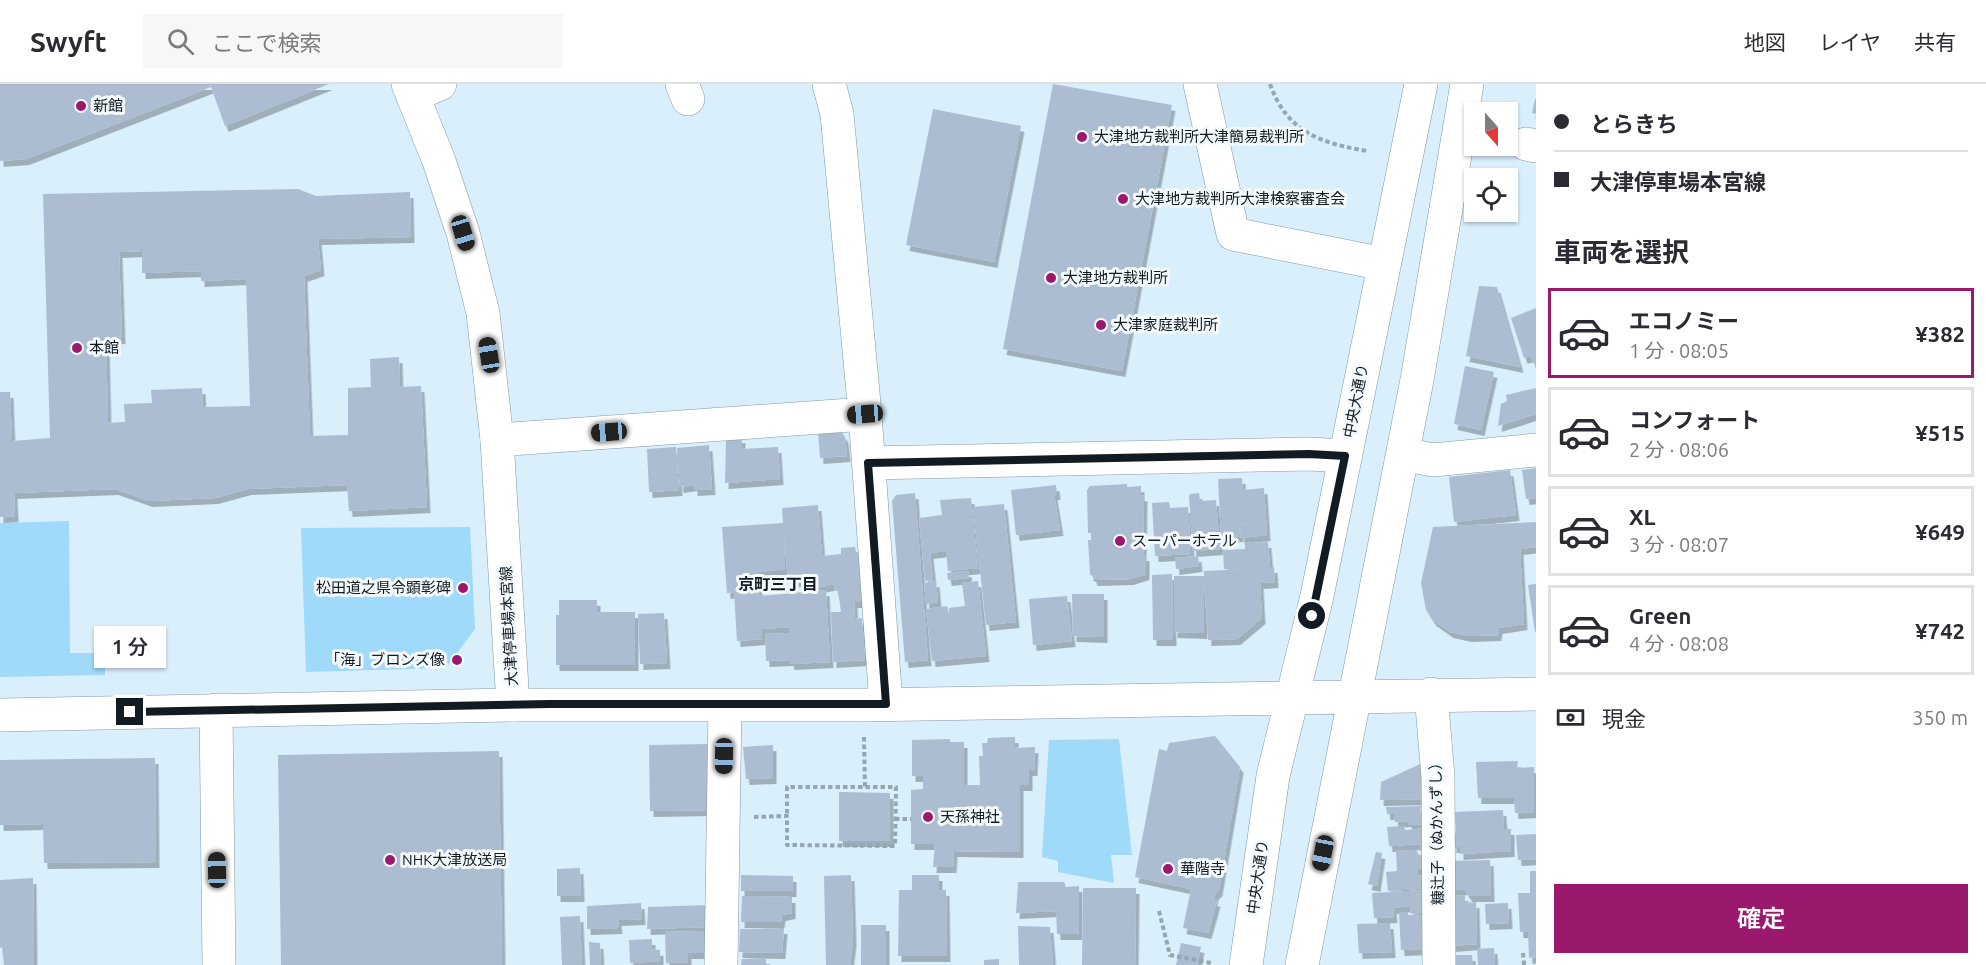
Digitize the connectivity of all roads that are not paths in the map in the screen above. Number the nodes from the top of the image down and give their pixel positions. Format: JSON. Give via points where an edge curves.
{"nodes":[{"id":1,"x":829,"y":84,"type":"edge"},
{"id":2,"x":1200,"y":84,"type":"edge"},
{"id":3,"x":1421,"y":84,"type":"edge"},
{"id":4,"x":1467,"y":84,"type":"edge"},
{"id":5,"x":421,"y":88,"type":"edge"},
{"id":6,"x":1384,"y":264,"type":"junction"},
{"id":7,"x":865,"y":414,"type":"junction"},
{"id":8,"x":497,"y":440,"type":"junction"},
{"id":9,"x":1536,"y":450,"type":"edge"},
{"id":10,"x":1403,"y":454,"type":"junction"},
{"id":11,"x":1345,"y":456,"type":"junction"},
{"id":12,"x":868,"y":463,"type":"junction"},
{"id":13,"x":1431,"y":694,"type":"junction"},
{"id":14,"x":1536,"y":694,"type":"edge"},
{"id":15,"x":1354,"y":695,"type":"junction"},
{"id":16,"x":1292,"y":696,"type":"junction"},
{"id":17,"x":886,"y":704,"type":"junction"},
{"id":18,"x":513,"y":705,"type":"junction"},
{"id":19,"x":725,"y":706,"type":"junction"},
{"id":20,"x":216,"y":710,"type":"junction"},
{"id":21,"x":0,"y":715,"type":"edge"},
{"id":22,"x":219,"y":965,"type":"edge"},
{"id":23,"x":721,"y":965,"type":"edge"},
{"id":24,"x":1246,"y":965,"type":"edge"},
{"id":25,"x":1302,"y":965,"type":"edge"},
{"id":26,"x":1439,"y":965,"type":"edge"}],
"edges":[{"from":1,"to":7,"type":"street","via":[[837,114]]},
{"from":2,"to":6,"type":"street","via":[[1233,234]]},
{"from":3,"to":6,"type":"street","name":"中央大通り"},
{"from":4,"to":10,"type":"street"},
{"from":5,"to":8,"type":"street","name":"大津停車場本宮線","via":[[439,161],[473,267],[489,355]]},
{"from":6,"to":11,"type":"street","name":"中央大通り"},
{"from":7,"to":8,"type":"street"},
{"from":7,"to":12,"type":"street"},
{"from":8,"to":18,"type":"street","name":"大津停車場本宮線"},
{"from":9,"to":10,"type":"street","via":[[1433,460]]},
{"from":10,"to":15,"type":"street"},
{"from":11,"to":12,"type":"street"},
{"from":11,"to":16,"type":"street","name":"中央大通り"},
{"from":12,"to":17,"type":"street"},
{"from":13,"to":14,"type":"street"},
{"from":13,"to":15,"type":"street"},
{"from":13,"to":26,"type":"street","name":"糠辻子（ぬかんずし）","via":[[1438,777]]},
{"from":15,"to":16,"type":"street"},
{"from":15,"to":25,"type":"street"},
{"from":16,"to":17,"type":"street"},
{"from":16,"to":24,"type":"street","name":"中央大通り","via":[[1273,776]]},
{"from":17,"to":19,"type":"street"},
{"from":18,"to":19,"type":"street"},
{"from":18,"to":20,"type":"street","name":"大津停車場本宮線"},
{"from":19,"to":23,"type":"street"},
{"from":20,"to":21,"type":"street","name":"大津停車場本宮線"},
{"from":20,"to":22,"type":"street"}]}
